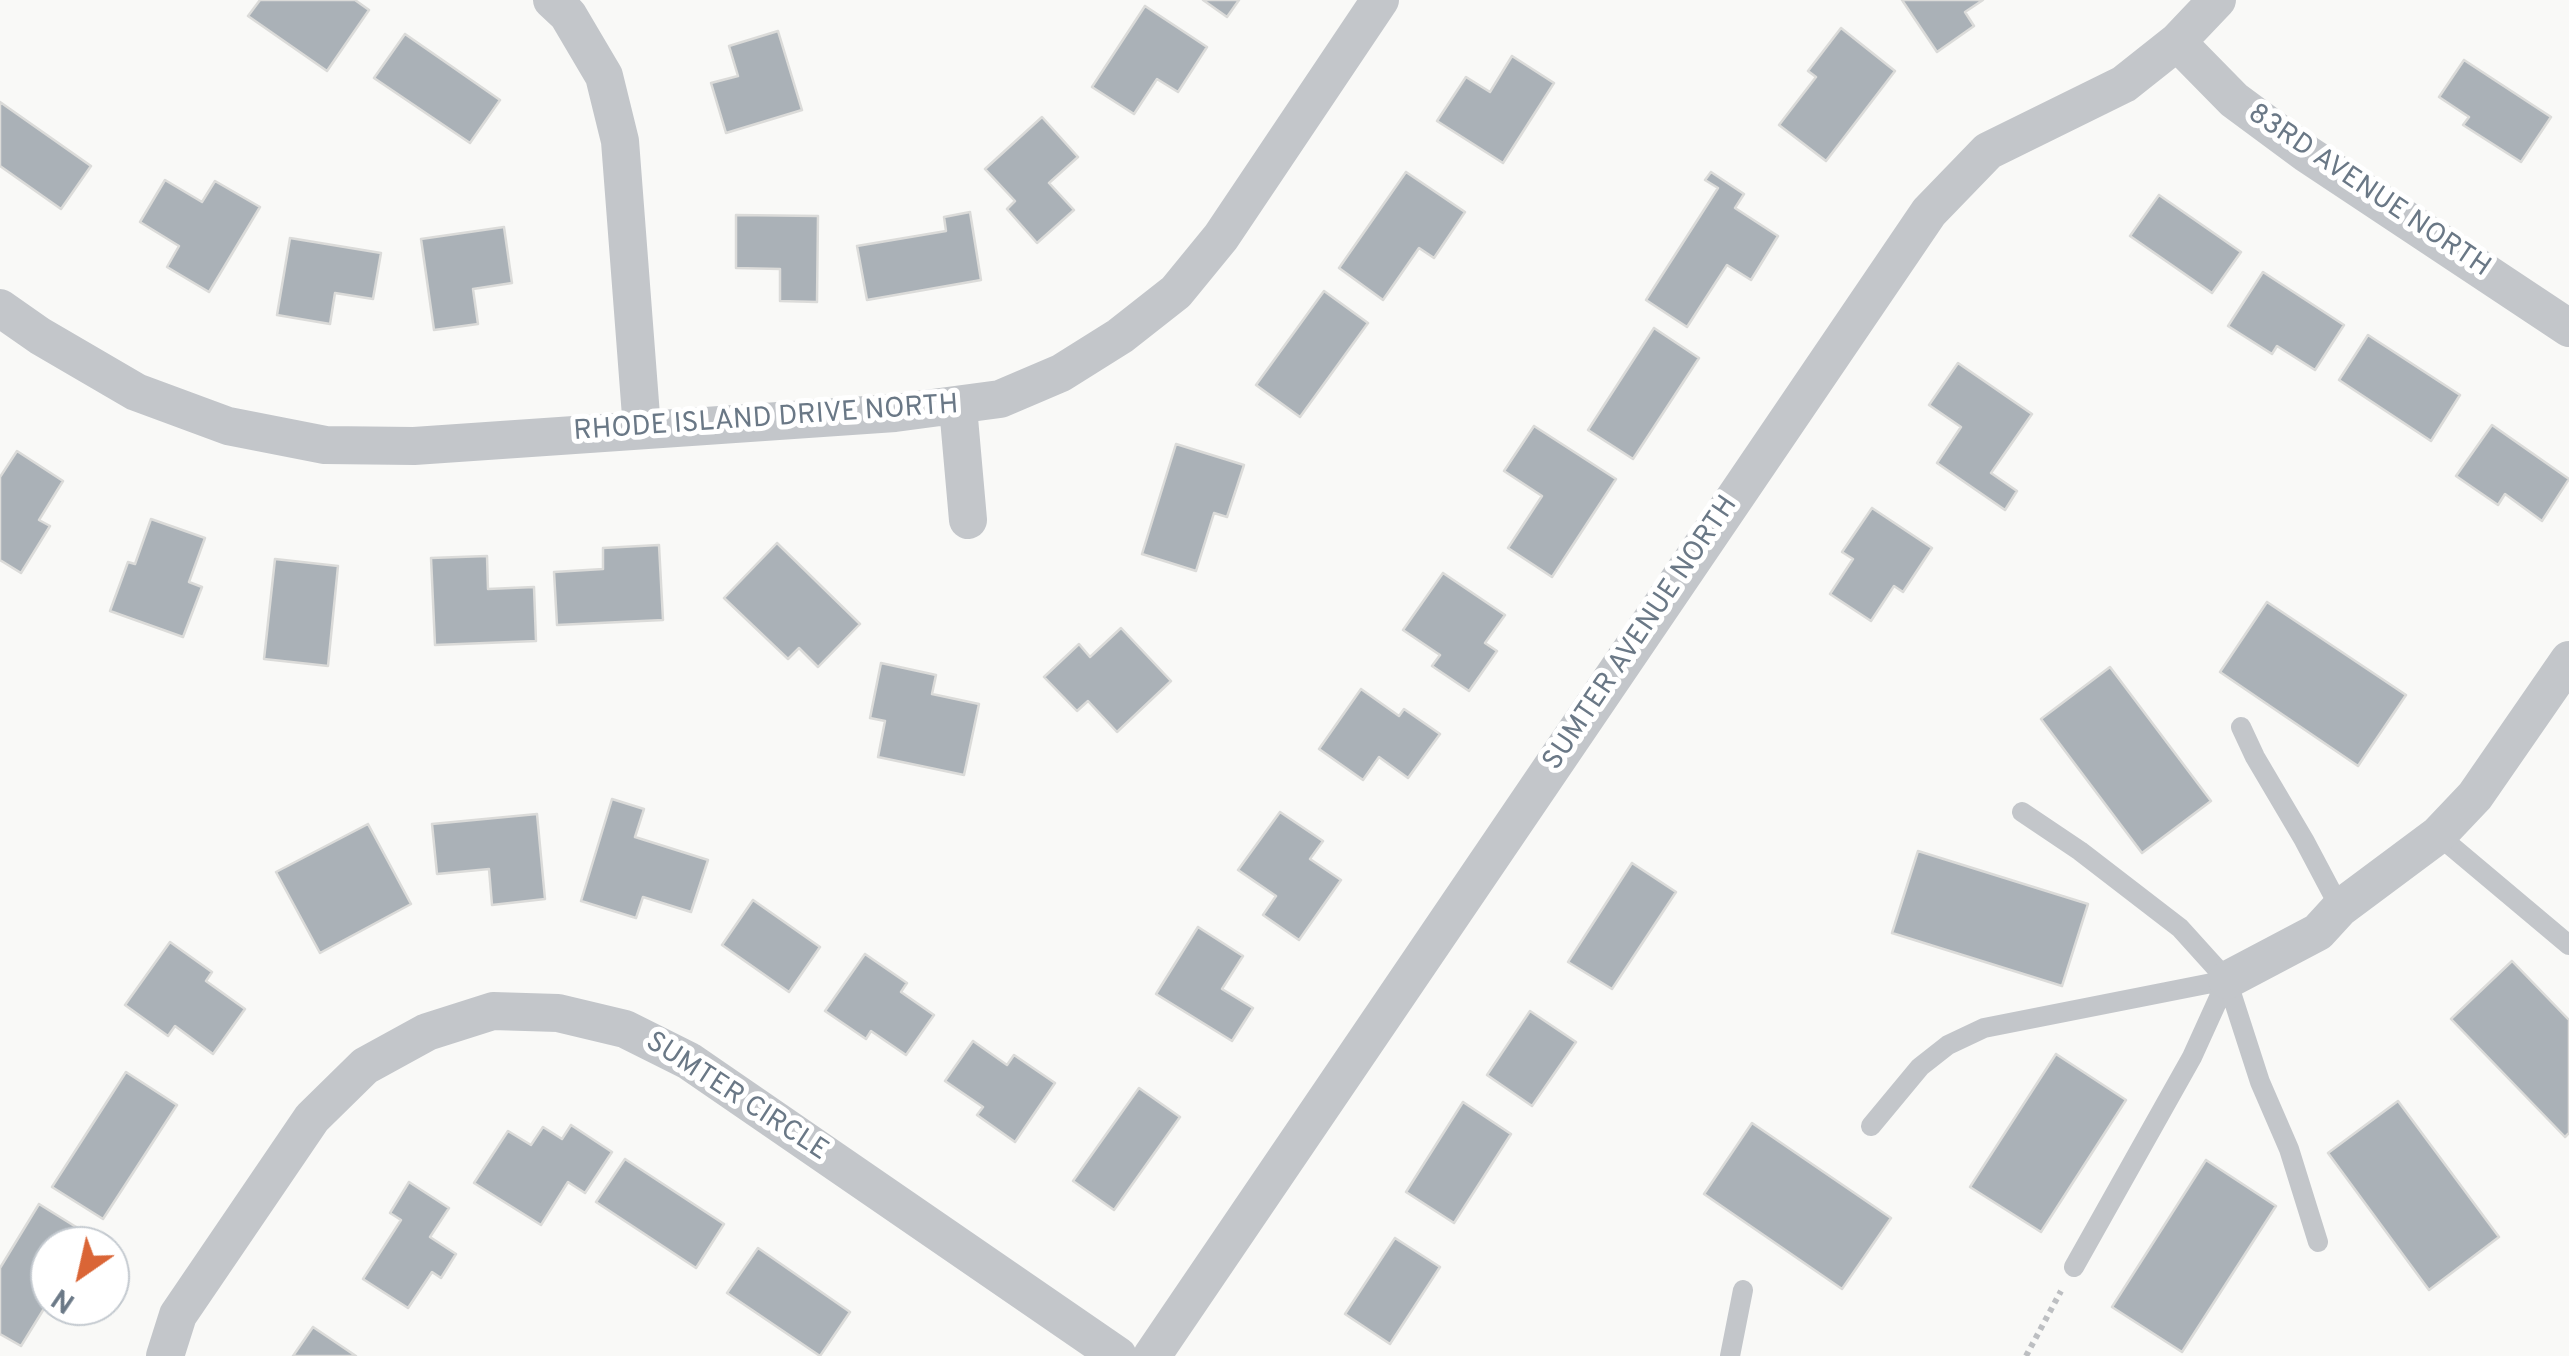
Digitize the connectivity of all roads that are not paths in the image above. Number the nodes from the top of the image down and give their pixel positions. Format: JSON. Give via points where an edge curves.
{"nodes":[{"id":1,"x":552,"y":0,"type":"edge"},
{"id":2,"x":1380,"y":0,"type":"edge"},
{"id":3,"x":2217,"y":0,"type":"edge"},
{"id":4,"x":2178,"y":42,"type":"junction"},
{"id":5,"x":0,"y":308,"type":"edge"},
{"id":6,"x":2569,"y":328,"type":"edge"},
{"id":7,"x":958,"y":407,"type":"junction"},
{"id":8,"x":642,"y":429,"type":"junction"},
{"id":9,"x":968,"y":520,"type":"dead end"},
{"id":10,"x":2569,"y":660,"type":"edge"},
{"id":11,"x":2241,"y":727,"type":"dead end"},
{"id":12,"x":2022,"y":812,"type":"dead end"},
{"id":13,"x":2438,"y":835,"type":"junction"},
{"id":14,"x":2340,"y":908,"type":"junction"},
{"id":15,"x":2569,"y":945,"type":"edge"},
{"id":16,"x":2227,"y":980,"type":"junction"},
{"id":17,"x":1871,"y":1126,"type":"dead end"},
{"id":18,"x":2318,"y":1242,"type":"dead end"},
{"id":19,"x":2074,"y":1267,"type":"road end"},
{"id":20,"x":1744,"y":1290,"type":"dead end"},
{"id":21,"x":165,"y":1356,"type":"edge"},
{"id":22,"x":1118,"y":1356,"type":"edge"},
{"id":23,"x":1152,"y":1356,"type":"edge"},
{"id":24,"x":1730,"y":1356,"type":"edge"}],
"edges":[{"from":1,"to":8,"type":"street","via":[[604,76],[620,142]]},
{"from":2,"to":7,"type":"street","name":"RHODE ISLAND DRIVE NORTH","via":[[1221,237],[1176,292],[1062,373],[1000,399]]},
{"from":3,"to":4,"type":"street","name":"SUMTER AVENUE NORTH"},
{"from":4,"to":6,"type":"street","name":"83RD AVENUE NORTH","via":[[2234,100],[2292,143]]},
{"from":4,"to":23,"type":"street","name":"SUMTER AVENUE NORTH","via":[[2124,84],[1988,151],[1929,212]]},
{"from":5,"to":8,"type":"street","name":"RHODE ISLAND DRIVE NORTH","via":[[136,392],[228,426],[324,446]]},
{"from":7,"to":8,"type":"street","name":"RHODE ISLAND DRIVE NORTH"},
{"from":7,"to":9,"type":"street"},
{"from":10,"to":13,"type":"street","via":[[2475,796]]},
{"from":11,"to":14,"type":"lane"},
{"from":12,"to":16,"type":"lane","via":[[2180,928]]},
{"from":13,"to":14,"type":"street"},
{"from":13,"to":15,"type":"lane"},
{"from":14,"to":16,"type":"street","via":[[2318,932]]},
{"from":16,"to":17,"type":"lane","via":[[1984,1028],[1920,1067]]},
{"from":16,"to":18,"type":"lane"},
{"from":16,"to":19,"type":"lane","via":[[2192,1057]]},
{"from":20,"to":24,"type":"lane"},
{"from":21,"to":22,"type":"street","name":"SUMTER CIRCLE","via":[[178,1315],[312,1118],[365,1066],[427,1032],[493,1010],[558,1013],[624,1028],[688,1061]]}]}
